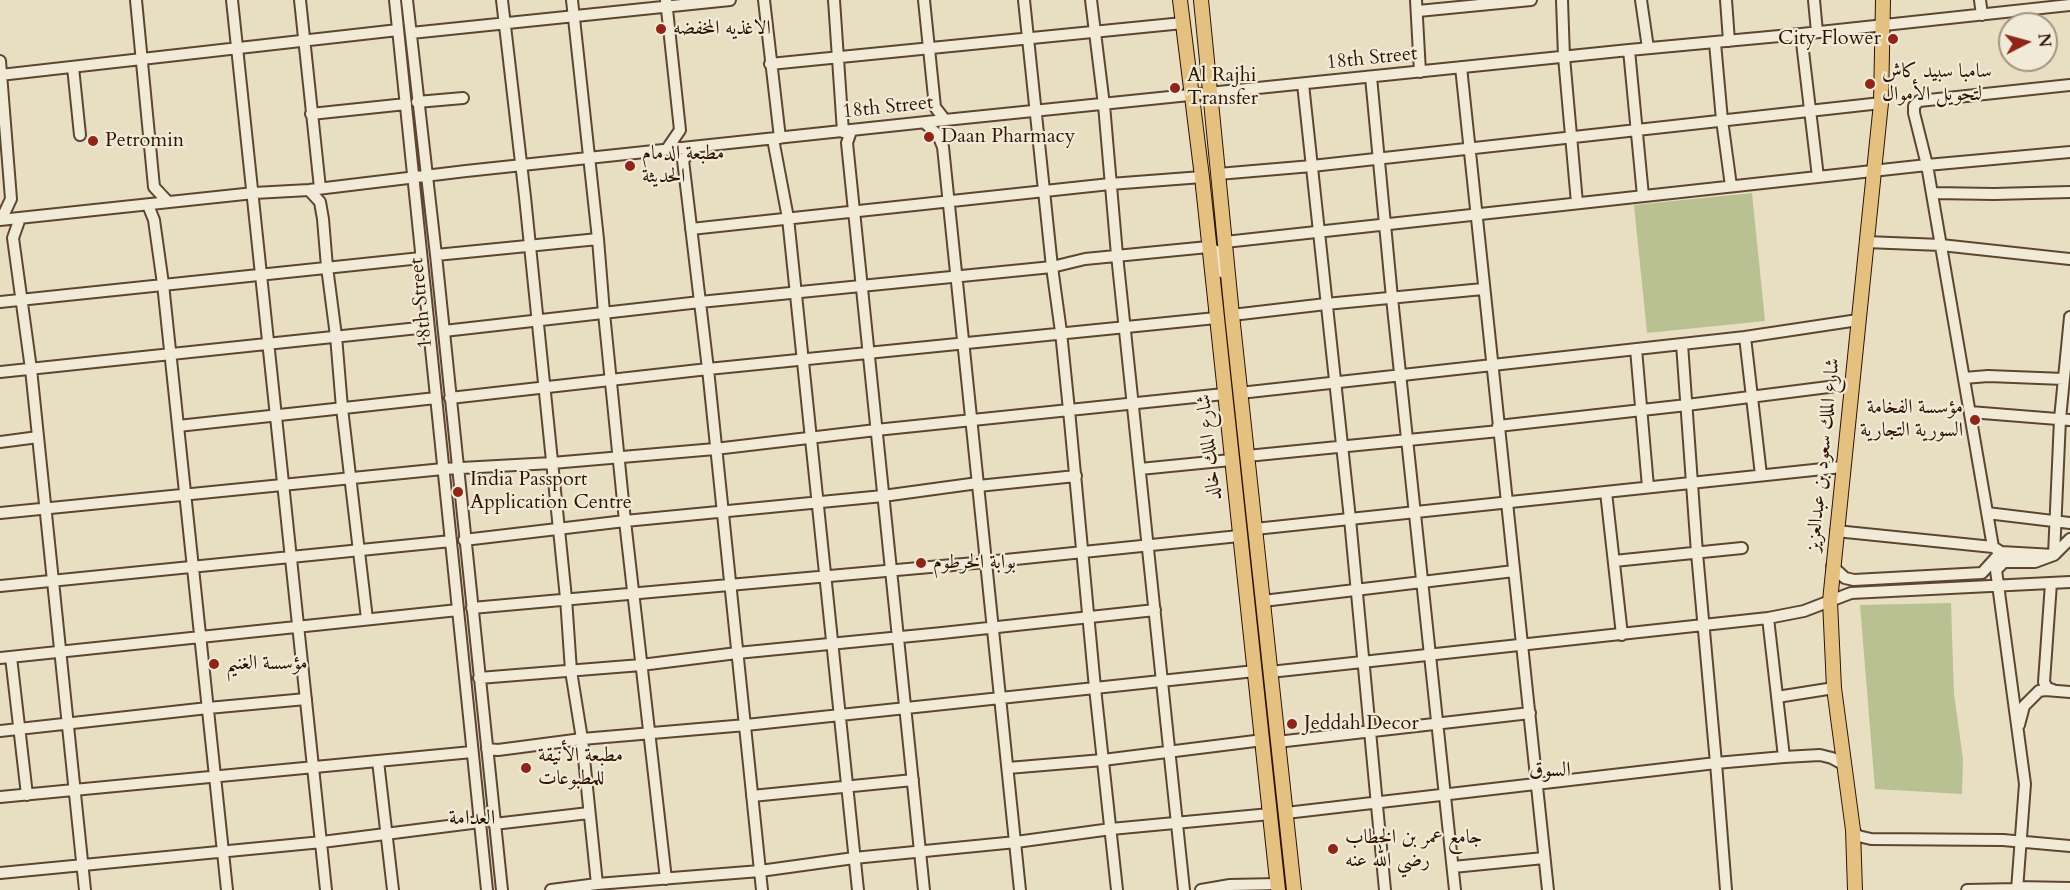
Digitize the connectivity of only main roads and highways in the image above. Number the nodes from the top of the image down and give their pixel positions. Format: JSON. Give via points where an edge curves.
{"nodes":[{"id":1,"x":1180,"y":0,"type":"edge"},
{"id":2,"x":1202,"y":0,"type":"edge"},
{"id":3,"x":1872,"y":0,"type":"edge"},
{"id":4,"x":1883,"y":0,"type":"edge"},
{"id":5,"x":1884,"y":25,"type":"junction"},
{"id":6,"x":1278,"y":887,"type":"edge"},
{"id":7,"x":1294,"y":890,"type":"edge"},
{"id":8,"x":1855,"y":890,"type":"edge"}],
"edges":[{"from":1,"to":6,"type":"main road","name":"شارع الملك خالد"},
{"from":2,"to":7,"type":"main road","name":"شارع الملك خالد"},
{"from":3,"to":5,"type":"main road","name":"شارع الملك سعود بن عبدالعزيز"},
{"from":4,"to":5,"type":"main road","name":"شارع الملك سعود بن عبدالعزيز"},
{"from":5,"to":8,"type":"main road","name":"شارع الملك سعود بن عبدالعزيز","via":[[1881,103],[1830,601],[1834,688],[1852,830]]}]}
